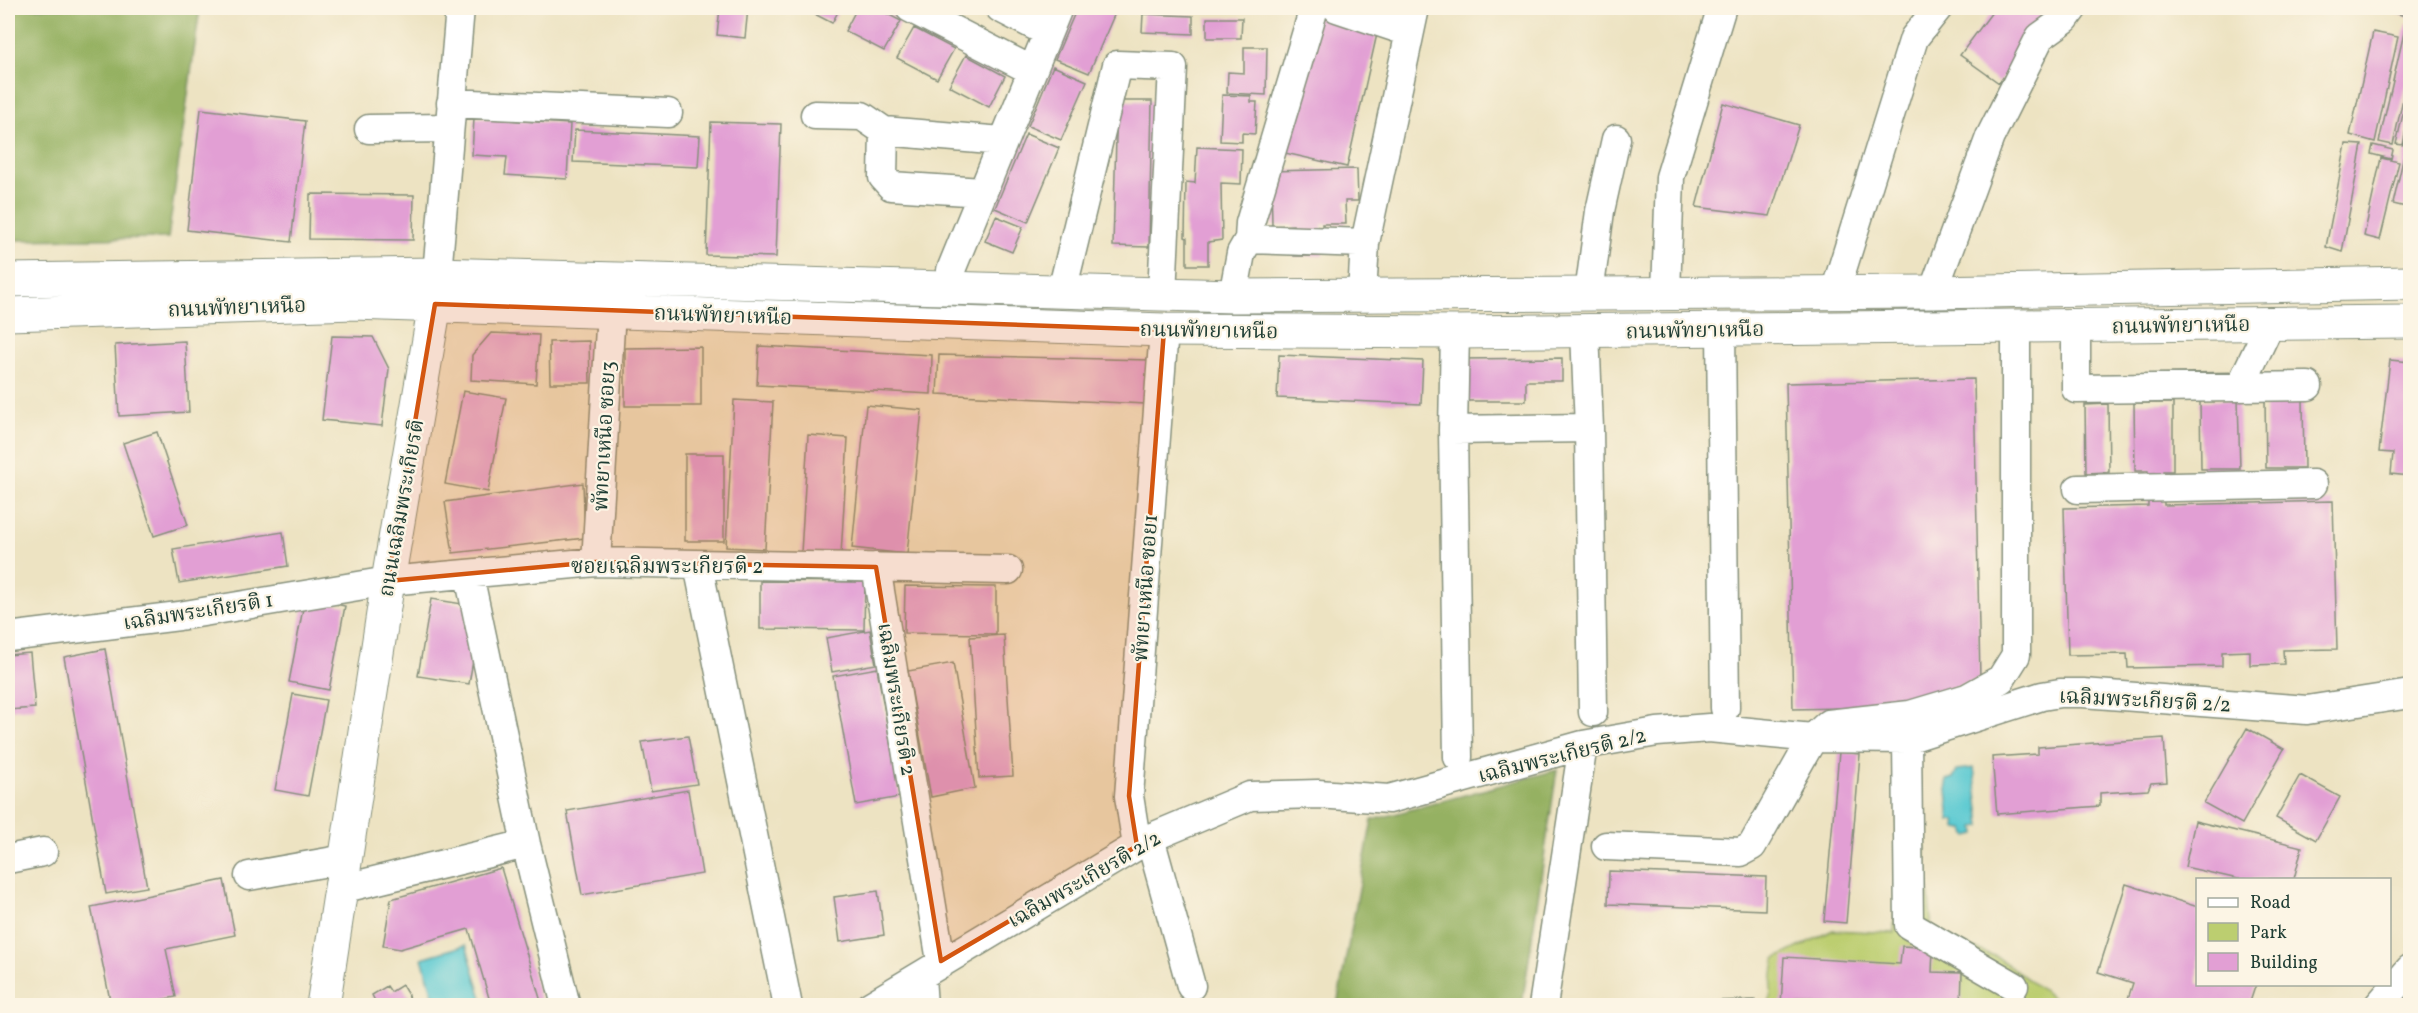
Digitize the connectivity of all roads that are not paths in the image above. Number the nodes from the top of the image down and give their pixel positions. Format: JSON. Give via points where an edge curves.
{"nodes":[{"id":1,"x":460,"y":8,"type":"edge"},
{"id":2,"x":910,"y":8,"type":"edge"},
{"id":3,"x":1000,"y":8,"type":"edge"},
{"id":4,"x":1314,"y":8,"type":"edge"},
{"id":5,"x":1719,"y":8,"type":"edge"},
{"id":6,"x":1938,"y":8,"type":"edge"},
{"id":7,"x":2073,"y":8,"type":"edge"},
{"id":8,"x":1350,"y":10,"type":"edge"},
{"id":9,"x":1053,"y":20,"type":"edge"},
{"id":10,"x":1412,"y":20,"type":"edge"},
{"id":11,"x":1031,"y":70,"type":"junction"},
{"id":12,"x":668,"y":113,"type":"dead end"},
{"id":13,"x":450,"y":115,"type":"junction"},
{"id":14,"x":815,"y":115,"type":"dead end"},
{"id":15,"x":369,"y":129,"type":"dead end"},
{"id":16,"x":884,"y":131,"type":"junction"},
{"id":17,"x":1616,"y":140,"type":"dead end"},
{"id":18,"x":1002,"y":141,"type":"junction"},
{"id":19,"x":982,"y":192,"type":"junction"},
{"id":20,"x":1249,"y":238,"type":"junction"},
{"id":21,"x":1365,"y":243,"type":"junction"},
{"id":22,"x":8,"y":280,"type":"edge"},
{"id":23,"x":2410,"y":283,"type":"edge"},
{"id":24,"x":951,"y":288,"type":"junction"},
{"id":25,"x":436,"y":289,"type":"junction"},
{"id":26,"x":1062,"y":291,"type":"junction"},
{"id":27,"x":1835,"y":292,"type":"junction"},
{"id":28,"x":1933,"y":292,"type":"junction"},
{"id":29,"x":1666,"y":293,"type":"junction"},
{"id":30,"x":1162,"y":294,"type":"junction"},
{"id":31,"x":1589,"y":294,"type":"junction"},
{"id":32,"x":1362,"y":295,"type":"junction"},
{"id":33,"x":1233,"y":296,"type":"junction"},
{"id":34,"x":611,"y":311,"type":"junction"},
{"id":35,"x":8,"y":314,"type":"edge"},
{"id":36,"x":2410,"y":322,"type":"edge"},
{"id":37,"x":2270,"y":324,"type":"junction"},
{"id":38,"x":2076,"y":326,"type":"junction"},
{"id":39,"x":2016,"y":327,"type":"junction"},
{"id":40,"x":1721,"y":329,"type":"junction"},
{"id":41,"x":1164,"y":330,"type":"junction"},
{"id":42,"x":1585,"y":331,"type":"junction"},
{"id":43,"x":1455,"y":332,"type":"junction"},
{"id":44,"x":2308,"y":386,"type":"dead end"},
{"id":45,"x":2240,"y":387,"type":"junction"},
{"id":46,"x":1589,"y":428,"type":"junction"},
{"id":47,"x":1453,"y":430,"type":"junction"},
{"id":48,"x":2313,"y":483,"type":"dead end"},
{"id":49,"x":2078,"y":489,"type":"dead end"},
{"id":50,"x":596,"y":562,"type":"junction"},
{"id":51,"x":698,"y":565,"type":"junction"},
{"id":52,"x":876,"y":567,"type":"junction"},
{"id":53,"x":1008,"y":570,"type":"dead end"},
{"id":54,"x":470,"y":575,"type":"junction"},
{"id":55,"x":388,"y":581,"type":"junction"},
{"id":56,"x":8,"y":637,"type":"edge"},
{"id":57,"x":2410,"y":694,"type":"edge"},
{"id":58,"x":1725,"y":708,"type":"dead end"},
{"id":59,"x":1593,"y":712,"type":"dead end"},
{"id":60,"x":1814,"y":738,"type":"junction"},
{"id":61,"x":1907,"y":739,"type":"junction"},
{"id":62,"x":1583,"y":745,"type":"junction"},
{"id":63,"x":1458,"y":757,"type":"dead end"},
{"id":64,"x":1144,"y":842,"type":"junction"},
{"id":65,"x":526,"y":844,"type":"junction"},
{"id":66,"x":1606,"y":846,"type":"dead end"},
{"id":67,"x":43,"y":852,"type":"dead end"},
{"id":68,"x":8,"y":858,"type":"edge"},
{"id":69,"x":343,"y":874,"type":"junction"},
{"id":70,"x":249,"y":876,"type":"dead end"},
{"id":71,"x":931,"y":969,"type":"junction"},
{"id":72,"x":2409,"y":974,"type":"edge"},
{"id":73,"x":1191,"y":986,"type":"dead end"},
{"id":74,"x":2013,"y":986,"type":"dead end"},
{"id":75,"x":323,"y":1005,"type":"edge"},
{"id":76,"x":566,"y":1005,"type":"edge"},
{"id":77,"x":788,"y":1005,"type":"edge"},
{"id":78,"x":870,"y":1005,"type":"edge"},
{"id":79,"x":923,"y":1005,"type":"edge"},
{"id":80,"x":1543,"y":1005,"type":"edge"},
{"id":81,"x":2378,"y":1005,"type":"edge"}],
"edges":[{"from":1,"to":13,"type":"street","name":"ถนนเฉลิมพระเกียรติ"},
{"from":2,"to":11,"type":"street"},
{"from":3,"to":9,"type":"street"},
{"from":4,"to":20,"type":"street","via":[[1250,223]]},
{"from":5,"to":29,"type":"street","via":[[1670,177]]},
{"from":6,"to":27,"type":"street","via":[[1914,38]]},
{"from":7,"to":28,"type":"street","via":[[2066,19],[2040,37],[1995,127]]},
{"from":8,"to":10,"type":"street"},
{"from":9,"to":11,"type":"street"},
{"from":10,"to":21,"type":"street"},
{"from":11,"to":18,"type":"street"},
{"from":12,"to":13,"type":"street"},
{"from":13,"to":15,"type":"street"},
{"from":13,"to":25,"type":"street","name":"ถนนเฉลิมพระเกียรติ"},
{"from":14,"to":16,"type":"street","via":[[862,116]]},
{"from":16,"to":18,"type":"street"},
{"from":16,"to":19,"type":"street","via":[[883,177],[891,186]]},
{"from":17,"to":31,"type":"street","via":[[1600,211]]},
{"from":18,"to":19,"type":"street"},
{"from":19,"to":24,"type":"street","via":[[951,270]]},
{"from":20,"to":21,"type":"street"},
{"from":20,"to":33,"type":"street","via":[[1241,253]]},
{"from":21,"to":32,"type":"street"},
{"from":22,"to":25,"type":"main road","name":"ถนนพัทยาเหนือ"},
{"from":23,"to":28,"type":"main road","name":"ถนนพัทยาเหนือ"},
{"from":24,"to":25,"type":"main road","name":"ถนนพัทยาเหนือ"},
{"from":24,"to":26,"type":"main road","name":"ถนนพัทยาเหนือ"},
{"from":25,"to":34,"type":"main road","name":"ถนนพัทยาเหนือ"},
{"from":25,"to":35,"type":"main road","name":"ถนนพัทยาเหนือ","via":[[354,303]]},
{"from":25,"to":55,"type":"main road","name":"ถนนเฉลิมพระเกียรติ"},
{"from":26,"to":30,"type":"main road","name":"ถนนพัทยาเหนือ"},
{"from":26,"to":30,"type":"street","via":[[1117,65],[1173,67]]},
{"from":27,"to":28,"type":"main road","name":"ถนนพัทยาเหนือ"},
{"from":27,"to":29,"type":"main road","name":"ถนนพัทยาเหนือ"},
{"from":29,"to":31,"type":"main road","name":"ถนนพัทยาเหนือ"},
{"from":30,"to":33,"type":"main road","name":"ถนนพัทยาเหนือ"},
{"from":31,"to":32,"type":"main road","name":"ถนนพัทยาเหนือ"},
{"from":32,"to":33,"type":"main road","name":"ถนนพัทยาเหนือ"},
{"from":34,"to":41,"type":"main road","name":"ถนนพัทยาเหนือ"},
{"from":34,"to":50,"type":"street","name":"พัทยาเหนือ ซอย3"},
{"from":36,"to":37,"type":"main road","name":"ถนนพัทยาเหนือ"},
{"from":37,"to":38,"type":"main road","name":"ถนนพัทยาเหนือ"},
{"from":37,"to":45,"type":"street"},
{"from":38,"to":39,"type":"main road","name":"ถนนพัทยาเหนือ"},
{"from":38,"to":45,"type":"street","via":[[2076,389]]},
{"from":39,"to":40,"type":"main road","name":"ถนนพัทยาเหนือ"},
{"from":39,"to":60,"type":"street","via":[[2016,655],[2001,679],[1967,698],[1910,715],[1828,724]]},
{"from":40,"to":42,"type":"main road","name":"ถนนพัทยาเหนือ"},
{"from":40,"to":58,"type":"street"},
{"from":41,"to":43,"type":"main road","name":"ถนนพัทยาเหนือ"},
{"from":41,"to":64,"type":"street","name":"พัทยาเหนือ ซอย1","via":[[1130,796]]},
{"from":42,"to":43,"type":"main road","name":"ถนนพัทยาเหนือ"},
{"from":42,"to":46,"type":"street"},
{"from":43,"to":47,"type":"street"},
{"from":44,"to":45,"type":"street"},
{"from":46,"to":47,"type":"street"},
{"from":46,"to":59,"type":"street"},
{"from":47,"to":63,"type":"street"},
{"from":48,"to":49,"type":"street"},
{"from":50,"to":51,"type":"street","name":"ซอยเฉลิมพระเกียรติ 2"},
{"from":50,"to":54,"type":"street","name":"ซอยเฉลิมพระเกียรติ 2"},
{"from":51,"to":52,"type":"street","name":"ซอยเฉลิมพระเกียรติ 2"},
{"from":51,"to":77,"type":"street"},
{"from":52,"to":53,"type":"street"},
{"from":52,"to":71,"type":"street","name":"เฉลิมพระเกียรติ 2"},
{"from":54,"to":55,"type":"street","name":"ซอยเฉลิมพระเกียรติ 2"},
{"from":54,"to":65,"type":"street"},
{"from":55,"to":56,"type":"street","name":"เฉลิมพระเกียรติ 1","via":[[179,616]]},
{"from":55,"to":69,"type":"main road","name":"ถนนเฉลิมพระเกียรติ"},
{"from":57,"to":61,"type":"street","name":"เฉลิมพระเกียรติ 2/2","via":[[2307,710],[2060,693]]},
{"from":60,"to":61,"type":"street","name":"เฉลิมพระเกียรติ 2/2"},
{"from":60,"to":62,"type":"street","name":"เฉลิมพระเกียรติ 2/2","via":[[1709,728]]},
{"from":60,"to":66,"type":"street","via":[[1752,846],[1741,852]]},
{"from":61,"to":74,"type":"street","via":[[1909,925]]},
{"from":62,"to":64,"type":"street","name":"เฉลิมพระเกียรติ 2/2","via":[[1389,800],[1318,794],[1250,796]]},
{"from":62,"to":80,"type":"street"},
{"from":64,"to":71,"type":"street","name":"เฉลิมพระเกียรติ 2/2"},
{"from":64,"to":73,"type":"street","name":"พัทยาเหนือ ซอย1"},
{"from":65,"to":69,"type":"street"},
{"from":65,"to":76,"type":"street"},
{"from":67,"to":68,"type":"street"},
{"from":69,"to":70,"type":"street"},
{"from":69,"to":75,"type":"main road","name":"ถนนเฉลิมพระเกียรติ"},
{"from":71,"to":78,"type":"street","name":"เฉลิมพระเกียรติ 2/2"},
{"from":71,"to":79,"type":"street","name":"เฉลิมพระเกียรติ 2"},
{"from":72,"to":81,"type":"street"}]}
